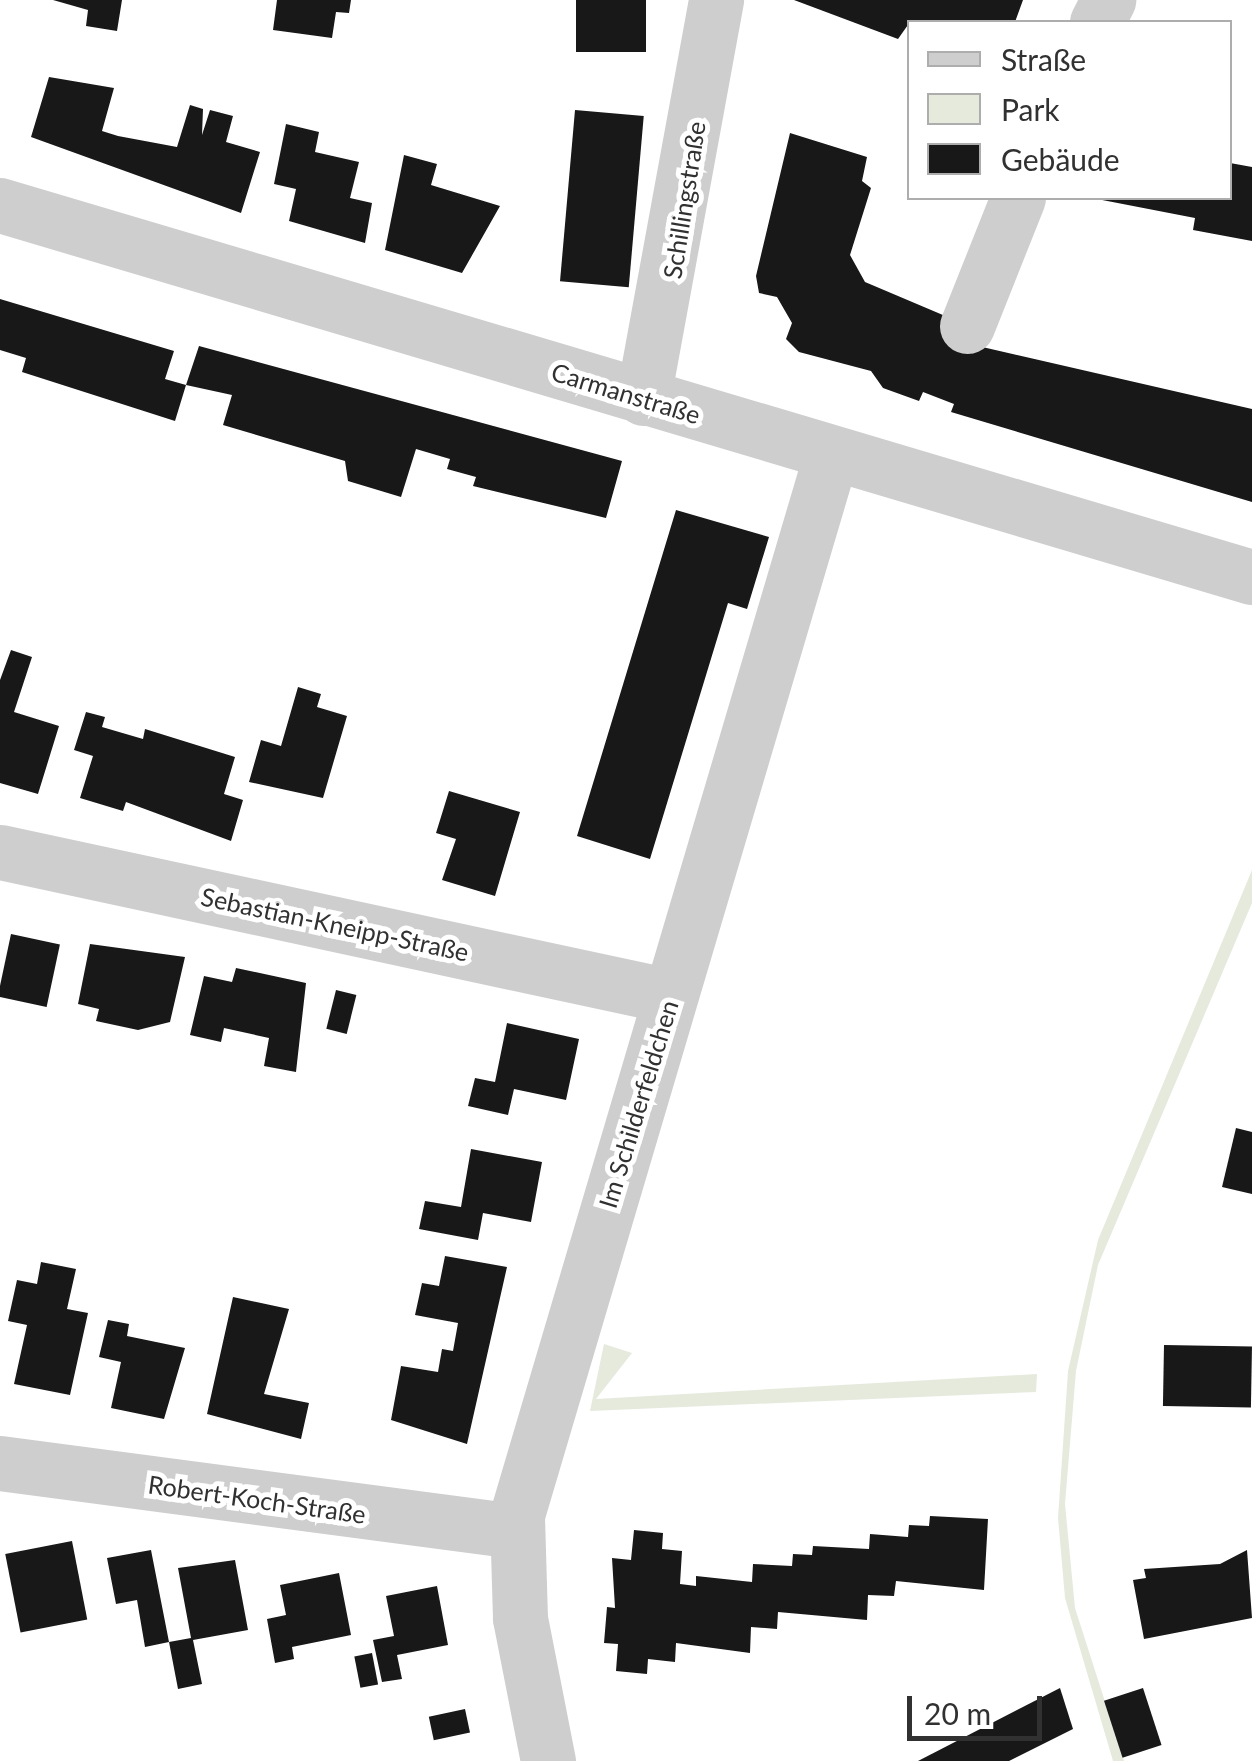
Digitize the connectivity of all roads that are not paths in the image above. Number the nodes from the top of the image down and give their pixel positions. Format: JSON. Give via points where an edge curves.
{"nodes":[{"id":1,"x":716,"y":0,"type":"edge"},
{"id":2,"x":1017,"y":200,"type":"edge"},
{"id":3,"x":0,"y":205,"type":"edge"},
{"id":4,"x":967,"y":326,"type":"dead end"},
{"id":5,"x":643,"y":398,"type":"junction"},
{"id":6,"x":831,"y":454,"type":"junction"},
{"id":7,"x":1252,"y":578,"type":"edge"},
{"id":8,"x":0,"y":852,"type":"edge"},
{"id":9,"x":670,"y":996,"type":"junction"},
{"id":10,"x":0,"y":1464,"type":"edge"},
{"id":11,"x":515,"y":1531,"type":"junction"},
{"id":12,"x":548,"y":1761,"type":"edge"}],
"edges":[{"from":1,"to":5,"type":"street","name":"Schillingstraße"},
{"from":2,"to":4,"type":"street"},
{"from":3,"to":5,"type":"street","name":"Carmanstraße"},
{"from":5,"to":6,"type":"street","name":"Carmanstraße"},
{"from":6,"to":7,"type":"street","name":"Carmanstraße"},
{"from":6,"to":9,"type":"street","name":"Im Schilderfeldchen"},
{"from":8,"to":9,"type":"street","name":"Sebastian-Kneipp-Straße"},
{"from":9,"to":11,"type":"street","name":"Im Schilderfeldchen"},
{"from":10,"to":11,"type":"street","name":"Robert-Koch-Straße"},
{"from":11,"to":12,"type":"street","name":"Im Schilderfeldchen","via":[[520,1618]]}]}
